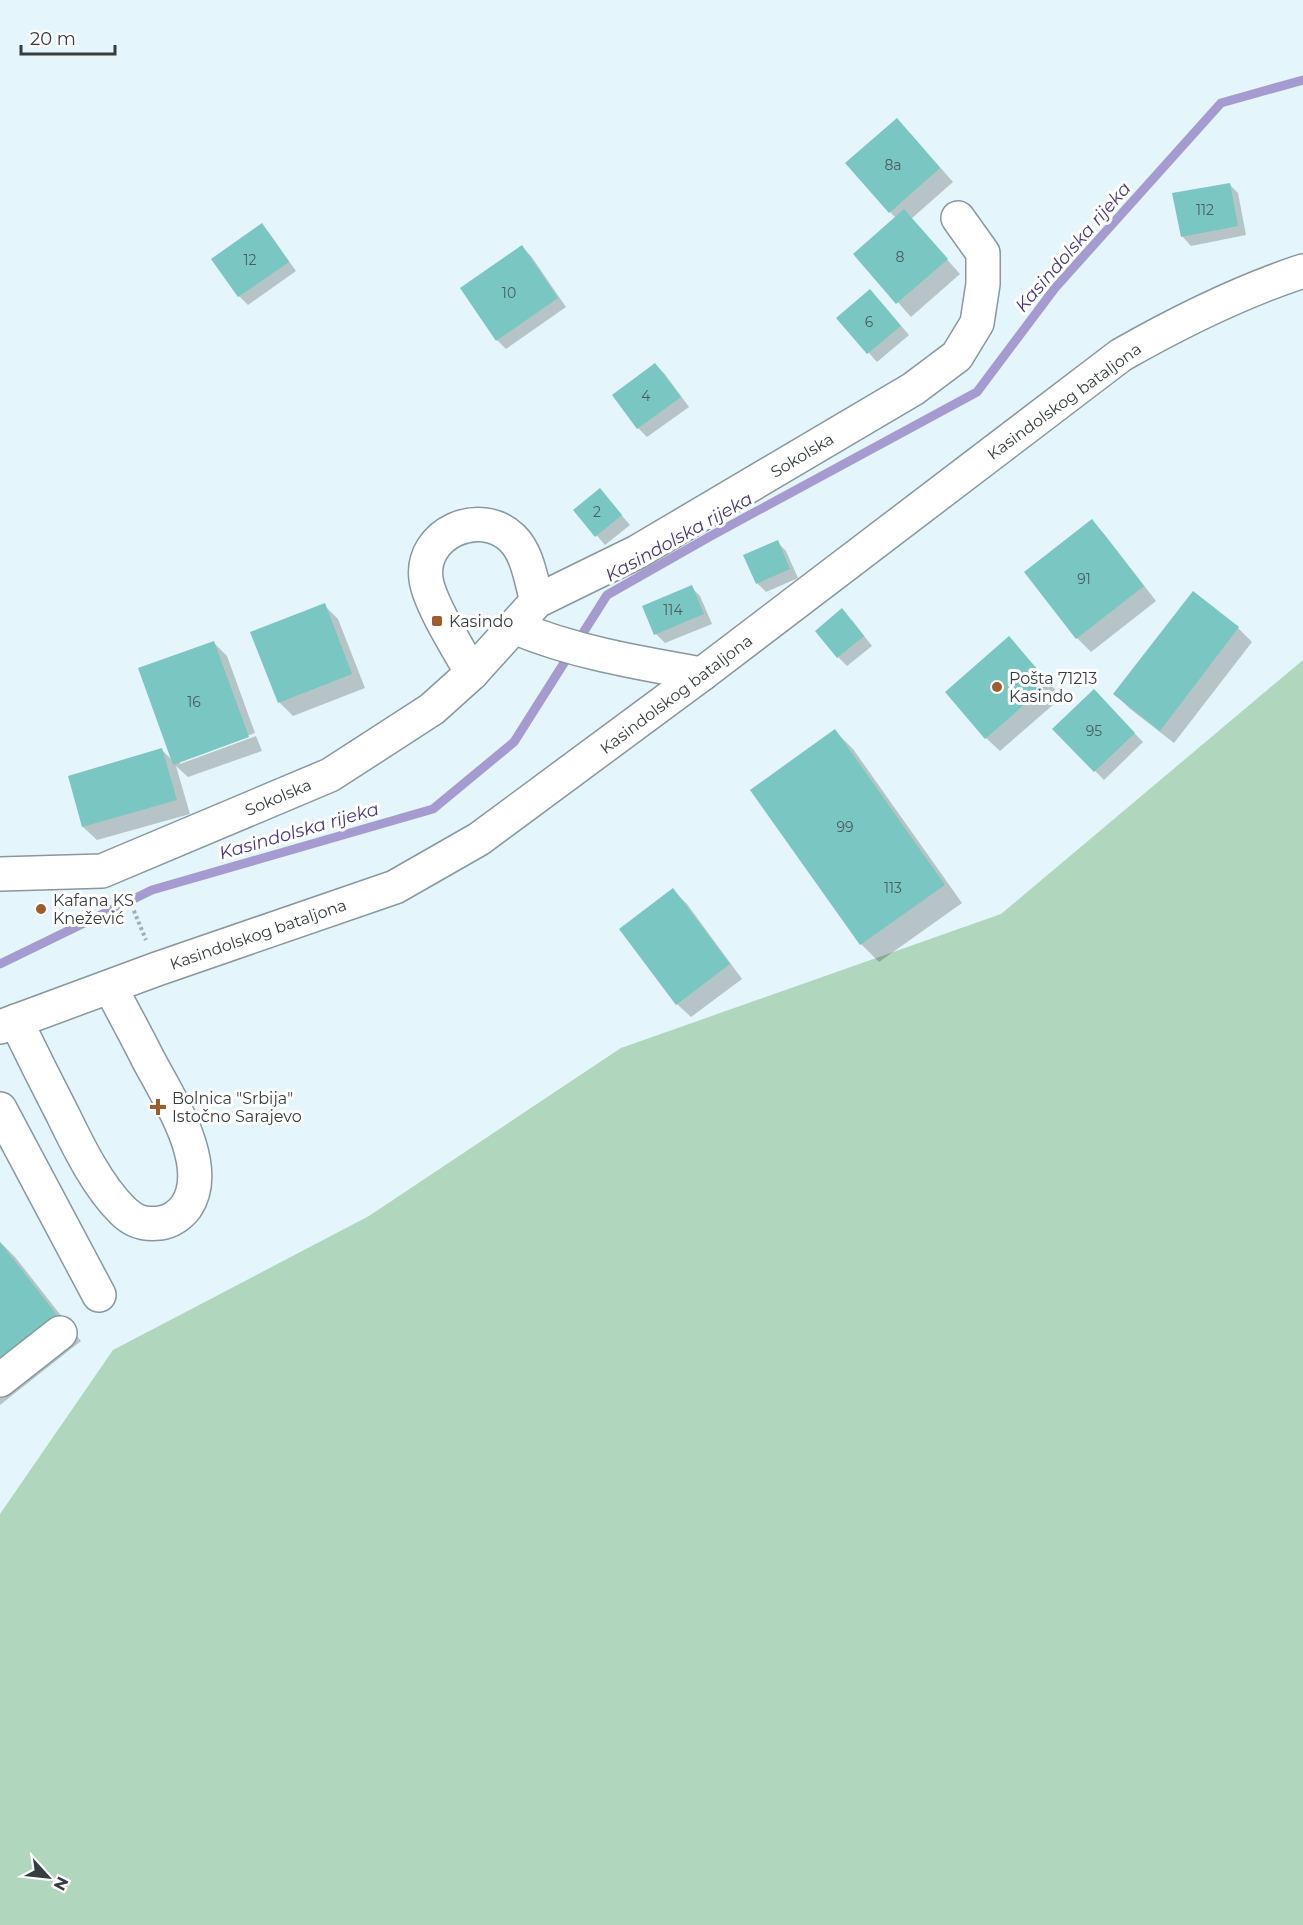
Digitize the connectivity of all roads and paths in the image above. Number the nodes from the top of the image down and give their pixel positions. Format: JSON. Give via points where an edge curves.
{"nodes":[{"id":1,"x":958,"y":218,"type":"dead end"},
{"id":2,"x":1303,"y":271,"type":"edge"},
{"id":3,"x":537,"y":601,"type":"junction"},
{"id":4,"x":525,"y":632,"type":"junction"},
{"id":5,"x":472,"y":673,"type":"junction"},
{"id":6,"x":702,"y":674,"type":"junction"},
{"id":7,"x":116,"y":865,"type":"junction"},
{"id":8,"x":0,"y":874,"type":"edge"},
{"id":9,"x":157,"y":969,"type":"junction"},
{"id":10,"x":110,"y":987,"type":"junction"},
{"id":11,"x":8,"y":1024,"type":"edge"},
{"id":12,"x":0,"y":1109,"type":"edge"},
{"id":13,"x":99,"y":1295,"type":"dead end"},
{"id":14,"x":60,"y":1333,"type":"dead end"},
{"id":15,"x":0,"y":1380,"type":"edge"}],
"edges":[{"from":1,"to":3,"type":"street","name":"Sokolska","via":[[983,253],[983,284],[977,323],[957,356],[913,389],[637,552]]},
{"from":2,"to":6,"type":"street","name":"Kasindolskog bataljona","via":[[1184,320],[1120,355]]},
{"from":3,"to":4,"type":"street","name":"Sokolska"},
{"from":3,"to":5,"type":"street","via":[[523,552],[513,538],[498,528],[464,525],[448,532],[436,544],[425,576],[428,592]]},
{"from":4,"to":5,"type":"street","name":"Sokolska"},
{"from":4,"to":6,"type":"street","via":[[625,660]]},
{"from":5,"to":7,"type":"street","name":"Sokolska","via":[[432,709],[330,775]]},
{"from":6,"to":9,"type":"street","name":"Kasindolskog bataljona","via":[[479,839],[395,887]]},
{"from":7,"to":8,"type":"street","name":"Sokolska","via":[[102,871]]},
{"from":7,"to":9,"type":"path"},
{"from":9,"to":10,"type":"street","name":"Kasindolskog bataljona"},
{"from":10,"to":11,"type":"street","name":"Kasindolskog bataljona"},
{"from":10,"to":11,"type":"street","via":[[181,1122],[191,1152],[195,1176],[192,1197],[183,1211],[167,1222],[152,1225],[136,1221],[122,1210],[99,1181]]},
{"from":12,"to":13,"type":"street"},
{"from":14,"to":15,"type":"street"}]}
